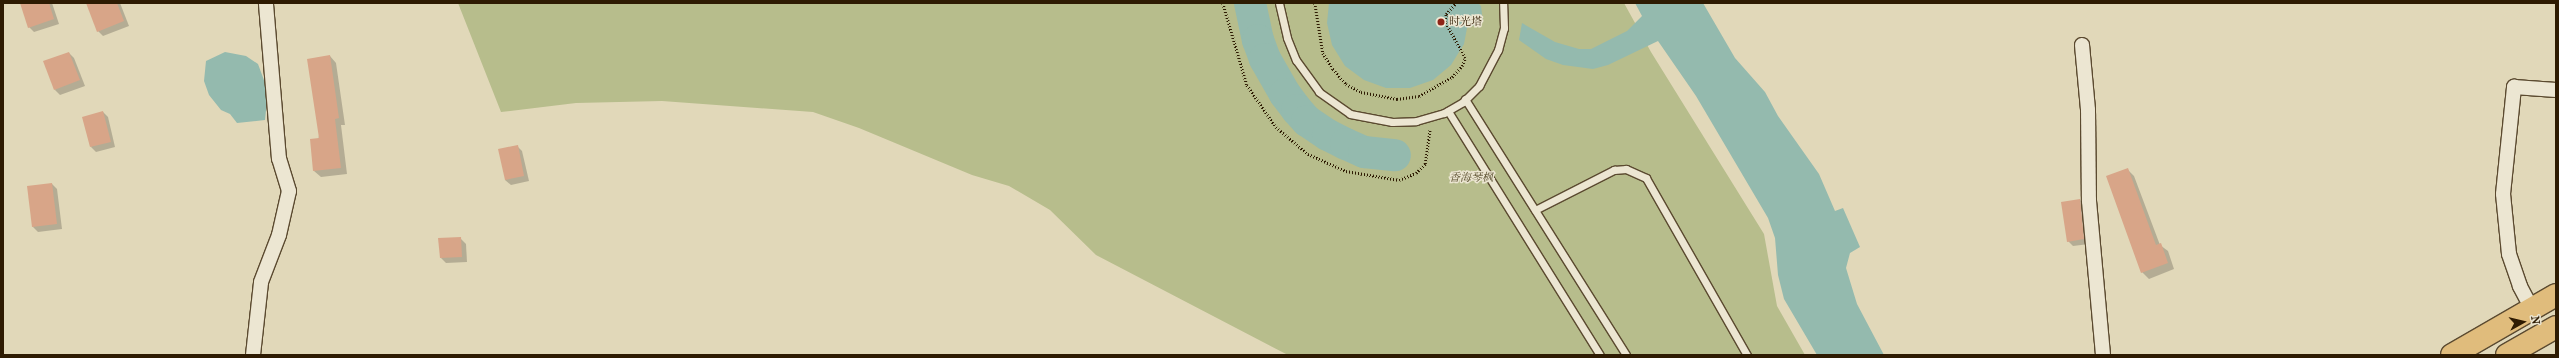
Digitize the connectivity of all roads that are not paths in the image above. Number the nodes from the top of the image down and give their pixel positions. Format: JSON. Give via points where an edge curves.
{"nodes":[{"id":1,"x":266,"y":3,"type":"edge"},
{"id":2,"x":1279,"y":3,"type":"edge"},
{"id":3,"x":1503,"y":3,"type":"edge"},
{"id":4,"x":2082,"y":45,"type":"dead end"},
{"id":5,"x":2556,"y":90,"type":"edge"},
{"id":6,"x":1465,"y":99,"type":"junction"},
{"id":7,"x":1448,"y":111,"type":"junction"},
{"id":8,"x":1535,"y":210,"type":"junction"},
{"id":9,"x":2556,"y":295,"type":"edge"},
{"id":10,"x":2532,"y":309,"type":"junction"},
{"id":11,"x":2556,"y":327,"type":"edge"},
{"id":12,"x":253,"y":355,"type":"edge"},
{"id":13,"x":1600,"y":355,"type":"edge"},
{"id":14,"x":1626,"y":355,"type":"edge"},
{"id":15,"x":1747,"y":355,"type":"edge"},
{"id":16,"x":2103,"y":355,"type":"edge"},
{"id":17,"x":2452,"y":355,"type":"edge"},
{"id":18,"x":2507,"y":355,"type":"edge"}],
"edges":[{"from":1,"to":12,"type":"street","via":[[279,159],[289,191],[279,235],[261,282]]},
{"from":2,"to":7,"type":"lane","via":[[1287,38],[1296,60],[1319,92],[1335,105],[1350,114],[1386,121],[1416,121]]},
{"from":3,"to":6,"type":"lane","via":[[1504,28],[1498,50],[1478,86]]},
{"from":4,"to":16,"type":"street","via":[[2088,110],[2089,200]]},
{"from":5,"to":10,"type":"street","via":[[2514,87],[2503,194],[2509,254],[2520,286]]},
{"from":6,"to":7,"type":"lane"},
{"from":6,"to":8,"type":"lane"},
{"from":7,"to":13,"type":"lane"},
{"from":8,"to":14,"type":"lane"},
{"from":8,"to":15,"type":"lane","via":[[1614,170],[1626,169],[1646,178]]},
{"from":9,"to":10,"type":"highway"},
{"from":10,"to":17,"type":"highway"},
{"from":11,"to":18,"type":"highway"}]}
